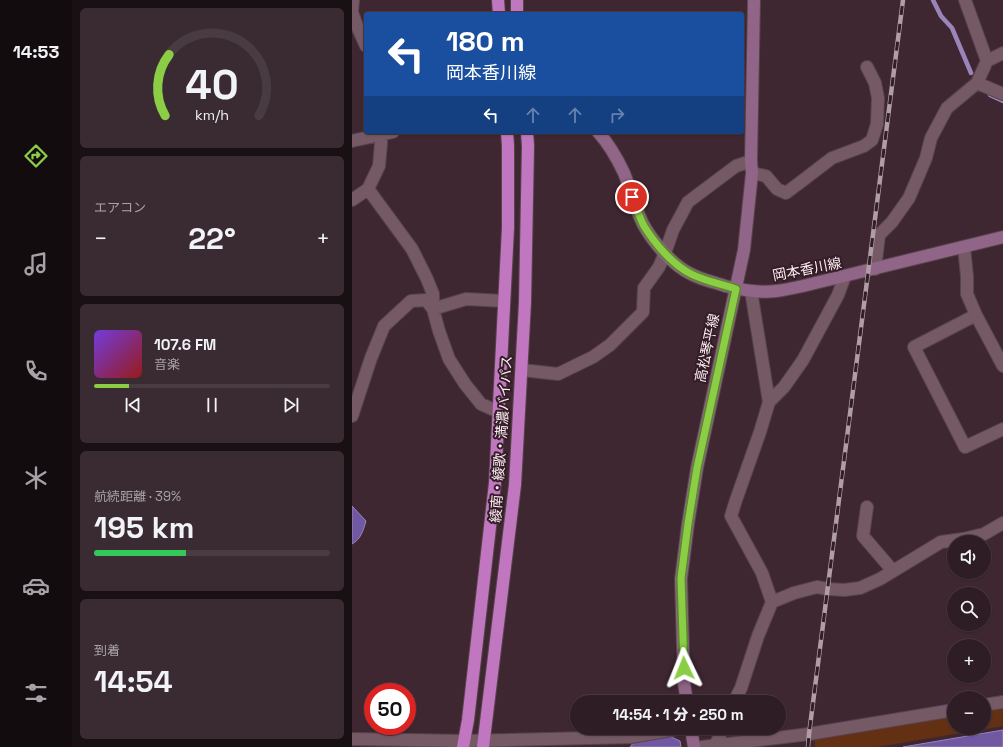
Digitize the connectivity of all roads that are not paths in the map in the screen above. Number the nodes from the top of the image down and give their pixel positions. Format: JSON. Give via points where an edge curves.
{"nodes":[{"id":1,"x":353,"y":0,"type":"edge"},
{"id":2,"x":498,"y":0,"type":"edge"},
{"id":3,"x":516,"y":0,"type":"edge"},
{"id":4,"x":754,"y":0,"type":"edge"},
{"id":5,"x":965,"y":0,"type":"edge"},
{"id":6,"x":352,"y":12,"type":"edge"},
{"id":7,"x":352,"y":12,"type":"edge"},
{"id":8,"x":499,"y":12,"type":"edge"},
{"id":9,"x":517,"y":12,"type":"edge"},
{"id":10,"x":364,"y":42,"type":"edge"},
{"id":11,"x":1003,"y":53,"type":"edge"},
{"id":12,"x":987,"y":61,"type":"junction"},
{"id":13,"x":867,"y":67,"type":"dead end"},
{"id":14,"x":977,"y":83,"type":"junction"},
{"id":15,"x":1003,"y":94,"type":"edge"},
{"id":16,"x":381,"y":134,"type":"edge"},
{"id":17,"x":385,"y":134,"type":"edge"},
{"id":18,"x":507,"y":134,"type":"edge"},
{"id":19,"x":527,"y":134,"type":"edge"},
{"id":20,"x":599,"y":134,"type":"edge"},
{"id":21,"x":352,"y":141,"type":"edge"},
{"id":22,"x":751,"y":167,"type":"junction"},
{"id":23,"x":368,"y":189,"type":"junction"},
{"id":24,"x":352,"y":200,"type":"edge"},
{"id":25,"x":1003,"y":237,"type":"edge"},
{"id":26,"x":964,"y":246,"type":"junction"},
{"id":27,"x":665,"y":253,"type":"junction"},
{"id":28,"x":875,"y":269,"type":"junction"},
{"id":29,"x":845,"y":276,"type":"junction"},
{"id":30,"x":736,"y":289,"type":"junction"},
{"id":31,"x":751,"y":291,"type":"junction"},
{"id":32,"x":504,"y":301,"type":"junction"},
{"id":33,"x":433,"y":309,"type":"junction"},
{"id":34,"x":976,"y":315,"type":"junction"},
{"id":35,"x":1002,"y":362,"type":"edge"},
{"id":36,"x":522,"y":370,"type":"junction"},
{"id":37,"x":769,"y":402,"type":"junction"},
{"id":38,"x":499,"y":412,"type":"junction"},
{"id":39,"x":352,"y":416,"type":"edge"},
{"id":40,"x":1003,"y":429,"type":"edge"},
{"id":41,"x":867,"y":507,"type":"dead end"},
{"id":42,"x":1003,"y":523,"type":"edge"},
{"id":43,"x":893,"y":571,"type":"junction"},
{"id":44,"x":772,"y":602,"type":"junction"},
{"id":45,"x":686,"y":695,"type":"edge"},
{"id":46,"x":737,"y":695,"type":"edge"},
{"id":47,"x":1003,"y":702,"type":"edge"},
{"id":48,"x":991,"y":704,"type":"edge"},
{"id":49,"x":947,"y":711,"type":"edge"},
{"id":50,"x":643,"y":735,"type":"edge"},
{"id":51,"x":692,"y":735,"type":"edge"},
{"id":52,"x":720,"y":735,"type":"edge"},
{"id":53,"x":352,"y":739,"type":"edge"},
{"id":54,"x":463,"y":744,"type":"edge"},
{"id":55,"x":483,"y":744,"type":"edge"},
{"id":56,"x":715,"y":746,"type":"junction"},
{"id":57,"x":694,"y":747,"type":"edge"},
{"id":58,"x":702,"y":747,"type":"edge"}],
"edges":[{"from":1,"to":7,"type":"street"},
{"from":2,"to":8,"type":"highway"},
{"from":3,"to":9,"type":"highway"},
{"from":4,"to":22,"type":"main road","name":"高松琴平線"},
{"from":5,"to":12,"type":"street"},
{"from":6,"to":10,"type":"street"},
{"from":11,"to":12,"type":"street"},
{"from":12,"to":14,"type":"street"},
{"from":13,"to":22,"type":"street","via":[[875,83],[878,98],[877,124],[872,140],[864,146],[832,158],[786,193],[777,189],[766,176]]},
{"from":14,"to":15,"type":"street"},
{"from":14,"to":28,"type":"street","via":[[946,108],[931,138],[926,158],[909,198],[879,235]]},
{"from":16,"to":21,"type":"street"},
{"from":17,"to":23,"type":"street","via":[[379,166]]},
{"from":18,"to":32,"type":"highway","name":"綾南・綾歌・満濃バイパス","via":[[508,228]]},
{"from":19,"to":36,"type":"highway","name":"綾南・綾歌・満濃バイパス"},
{"from":20,"to":27,"type":"main road","name":"岡本香川線","via":[[624,173],[644,225]]},
{"from":22,"to":27,"type":"street","via":[[736,166],[688,202],[672,230]]},
{"from":22,"to":30,"type":"main road","name":"高松琴平線","via":[[744,250]]},
{"from":23,"to":24,"type":"street"},
{"from":23,"to":33,"type":"street","via":[[412,249],[433,294]]},
{"from":25,"to":26,"type":"main road","name":"岡本香川線"},
{"from":26,"to":28,"type":"main road","name":"岡本香川線"},
{"from":26,"to":34,"type":"street","via":[[967,294]]},
{"from":27,"to":30,"type":"main road","name":"岡本香川線","via":[[690,274]]},
{"from":27,"to":36,"type":"street","via":[[659,267],[644,288],[643,312],[610,345],[593,357],[558,374]]},
{"from":28,"to":29,"type":"main road","name":"岡本香川線"},
{"from":29,"to":31,"type":"main road","name":"岡本香川線","via":[[776,292]]},
{"from":29,"to":37,"type":"street","via":[[838,295],[803,360],[784,387]]},
{"from":30,"to":31,"type":"main road","name":"岡本香川線"},
{"from":30,"to":45,"type":"main road","name":"高松琴平線","via":[[697,468],[681,578]]},
{"from":31,"to":37,"type":"street"},
{"from":32,"to":33,"type":"street","via":[[466,299]]},
{"from":32,"to":38,"type":"highway","name":"綾南・綾歌・満濃バイパス"},
{"from":33,"to":38,"type":"street","via":[[449,359],[465,384],[481,404]]},
{"from":33,"to":39,"type":"street","via":[[426,300],[411,300],[384,326]]},
{"from":34,"to":35,"type":"street"},
{"from":34,"to":40,"type":"street","via":[[914,347],[965,447]]},
{"from":36,"to":55,"type":"highway","name":"綾南・綾歌・満濃バイパス","via":[[516,485]]},
{"from":37,"to":44,"type":"street","via":[[731,516],[762,572]]},
{"from":38,"to":54,"type":"highway","name":"綾南・綾歌・満濃バイパス","via":[[495,483],[468,720]]},
{"from":41,"to":43,"type":"street","via":[[863,536]]},
{"from":42,"to":43,"type":"street","via":[[984,534],[941,542]]},
{"from":43,"to":44,"type":"street","via":[[860,588],[844,590],[817,587]]},
{"from":44,"to":46,"type":"street"},
{"from":47,"to":48,"type":"street"},
{"from":49,"to":56,"type":"street","via":[[809,734]]},
{"from":50,"to":55,"type":"street"},
{"from":51,"to":57,"type":"main road"},
{"from":52,"to":56,"type":"street"},
{"from":53,"to":54,"type":"street"},
{"from":54,"to":55,"type":"street"},
{"from":56,"to":58,"type":"street"}]}
